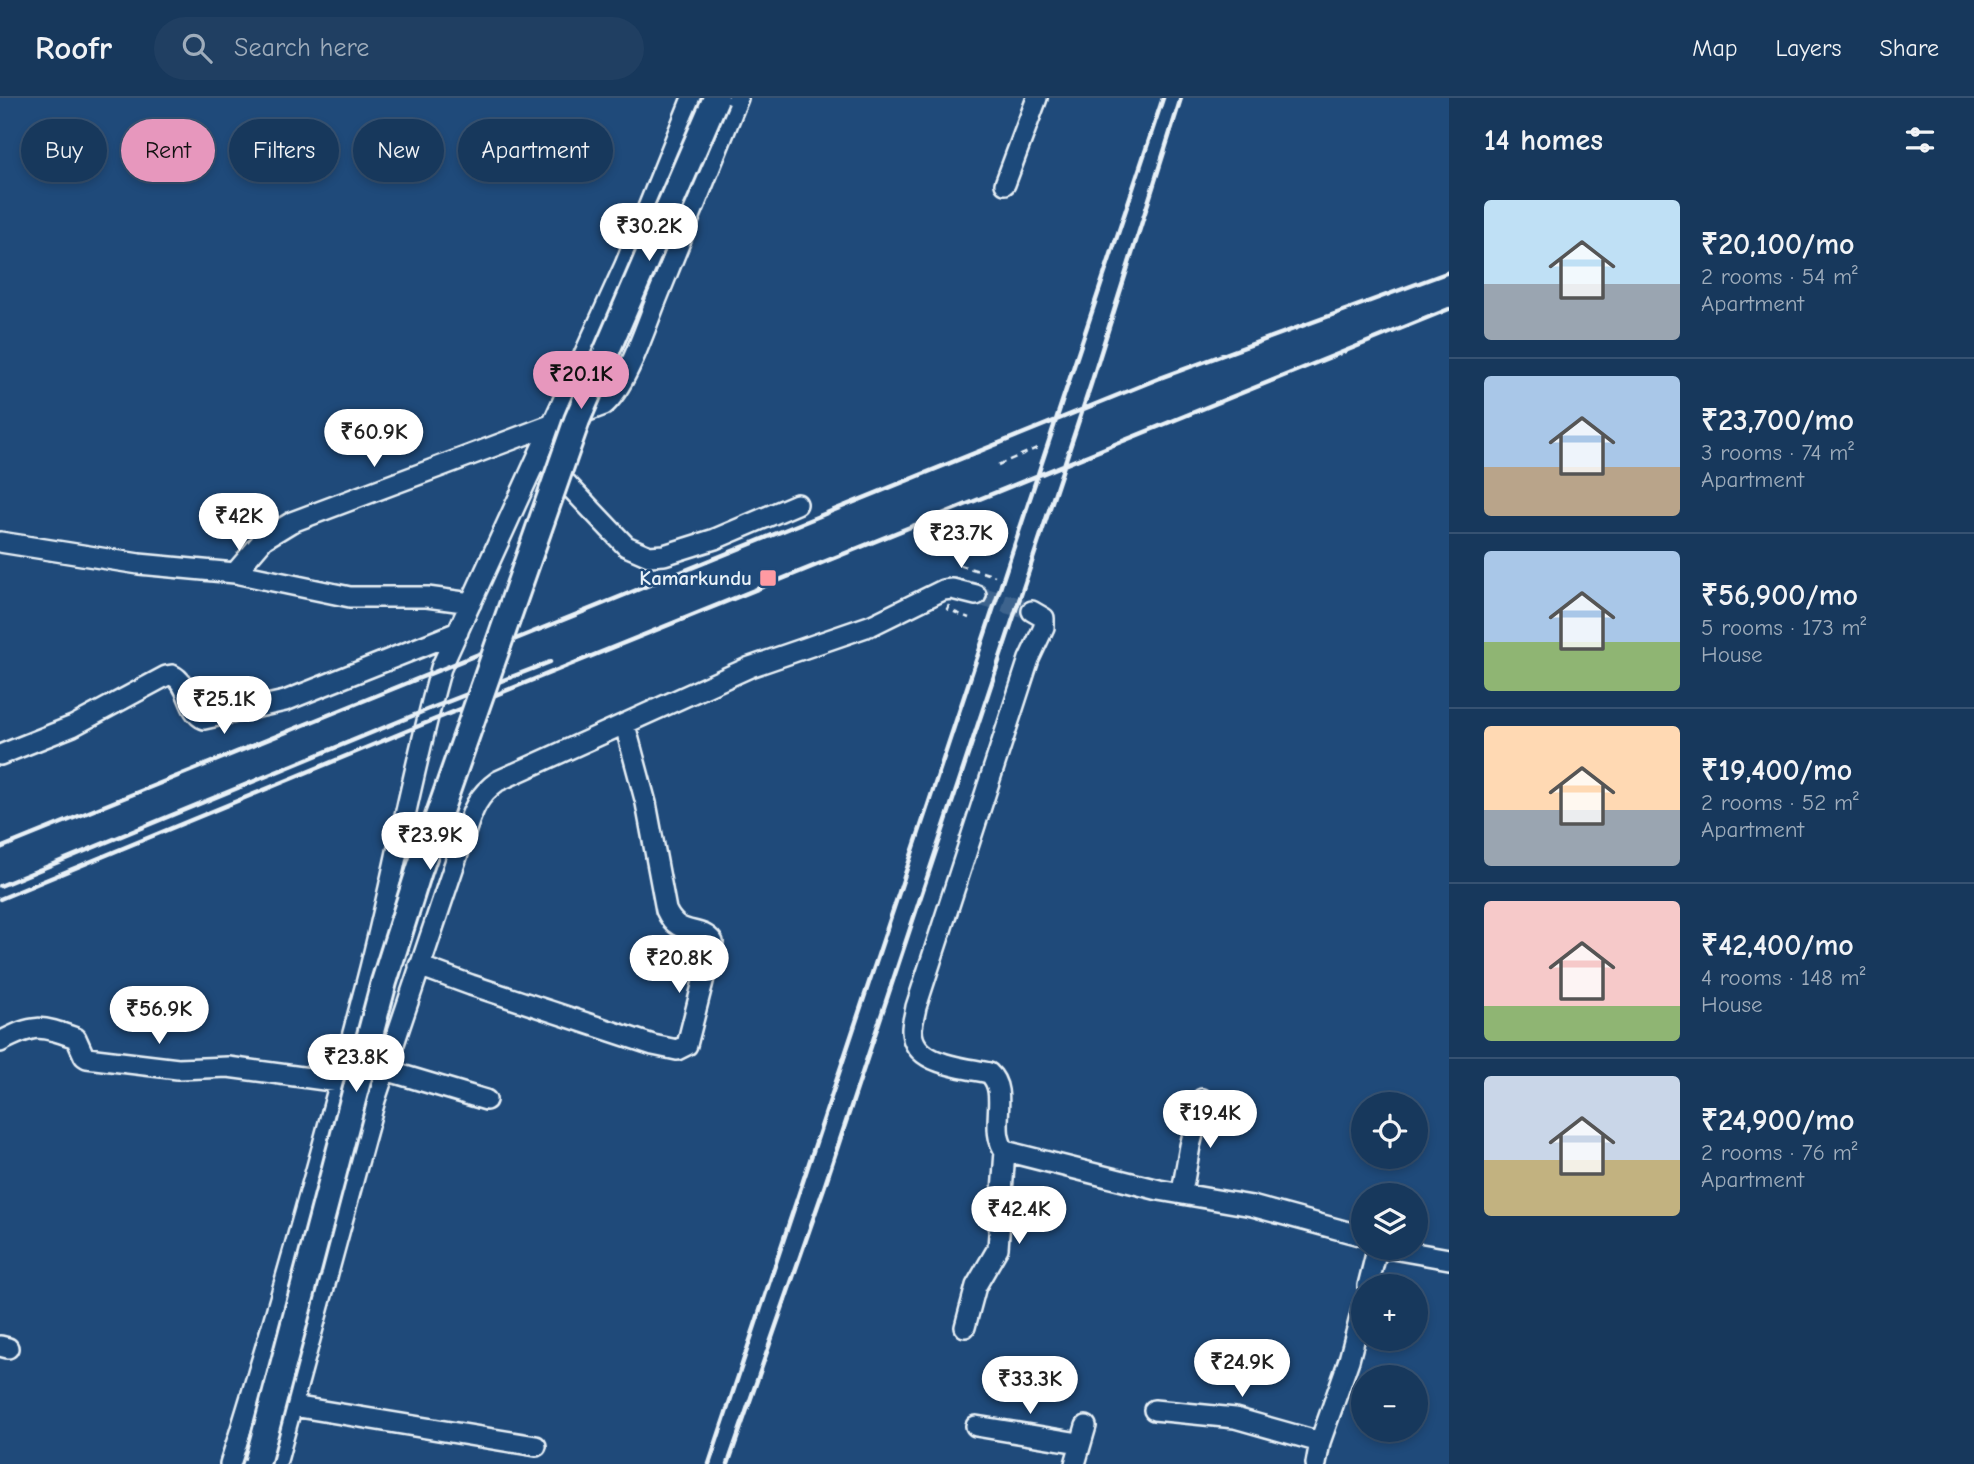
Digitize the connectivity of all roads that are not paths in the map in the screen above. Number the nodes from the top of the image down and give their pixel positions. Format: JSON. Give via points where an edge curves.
{"nodes":[{"id":1,"x":691,"y":98,"type":"edge"},
{"id":2,"x":716,"y":98,"type":"edge"},
{"id":3,"x":738,"y":98,"type":"edge"},
{"id":4,"x":1037,"y":98,"type":"edge"},
{"id":5,"x":1005,"y":184,"type":"dead end"},
{"id":6,"x":553,"y":423,"type":"junction"},
{"id":7,"x":538,"y":454,"type":"junction"},
{"id":8,"x":797,"y":504,"type":"dead end"},
{"id":9,"x":0,"y":542,"type":"edge"},
{"id":10,"x":235,"y":573,"type":"junction"},
{"id":11,"x":976,"y":595,"type":"tunnel mouth"},
{"id":12,"x":471,"y":603,"type":"junction"},
{"id":13,"x":1032,"y":611,"type":"dead end"},
{"id":14,"x":458,"y":632,"type":"junction"},
{"id":15,"x":625,"y":725,"type":"junction"},
{"id":16,"x":0,"y":755,"type":"edge"},
{"id":17,"x":419,"y":965,"type":"junction"},
{"id":18,"x":0,"y":1042,"type":"edge"},
{"id":19,"x":385,"y":1070,"type":"junction"},
{"id":20,"x":338,"y":1082,"type":"junction"},
{"id":21,"x":1202,"y":1099,"type":"dead end"},
{"id":22,"x":486,"y":1100,"type":"dead end"},
{"id":23,"x":1005,"y":1151,"type":"junction"},
{"id":24,"x":1182,"y":1192,"type":"junction"},
{"id":25,"x":1351,"y":1233,"type":"edge"},
{"id":26,"x":1428,"y":1255,"type":"edge"},
{"id":27,"x":1449,"y":1258,"type":"edge"},
{"id":28,"x":965,"y":1327,"type":"dead end"},
{"id":29,"x":1351,"y":1351,"type":"edge"},
{"id":30,"x":293,"y":1406,"type":"junction"},
{"id":31,"x":1154,"y":1409,"type":"dead end"},
{"id":32,"x":976,"y":1426,"type":"dead end"},
{"id":33,"x":1320,"y":1443,"type":"junction"},
{"id":34,"x":536,"y":1446,"type":"dead end"},
{"id":35,"x":230,"y":1464,"type":"edge"},
{"id":36,"x":257,"y":1464,"type":"edge"},
{"id":37,"x":276,"y":1464,"type":"edge"},
{"id":38,"x":1075,"y":1464,"type":"edge"},
{"id":39,"x":1316,"y":1464,"type":"edge"}],
"edges":[{"from":1,"to":6,"type":"street","via":[[625,265]]},
{"from":2,"to":36,"type":"main road","bridge":true,"via":[[578,420],[415,884],[384,982]]},
{"from":3,"to":6,"type":"street","via":[[618,391],[604,405]]},
{"from":4,"to":5,"type":"street"},
{"from":6,"to":7,"type":"street"},
{"from":6,"to":10,"type":"street","via":[[292,522],[264,540]]},
{"from":7,"to":8,"type":"street","via":[[626,546],[649,556],[715,539]]},
{"from":7,"to":12,"type":"street"},
{"from":9,"to":10,"type":"street","via":[[139,564]]},
{"from":10,"to":12,"type":"street","via":[[350,597],[427,597]]},
{"from":11,"to":15,"type":"street","via":[[943,590],[872,625],[750,667]]},
{"from":12,"to":14,"type":"street"},
{"from":13,"to":23,"type":"street","via":[[1044,618],[1044,627],[1029,659],[912,1030],[923,1055],[989,1073],[996,1079],[998,1137]]},
{"from":14,"to":16,"type":"street","via":[[285,701],[205,719],[197,715],[180,680],[166,676],[73,726]]},
{"from":14,"to":20,"type":"street","via":[[429,709],[363,997]]},
{"from":15,"to":17,"type":"street","via":[[484,791],[475,804]]},
{"from":15,"to":17,"type":"street","via":[[646,803],[666,910],[677,926],[713,942],[687,1045],[677,1050],[653,1045]]},
{"from":17,"to":19,"type":"street"},
{"from":18,"to":20,"type":"street","via":[[24,1030],[43,1028],[76,1038],[87,1058]]},
{"from":19,"to":22,"type":"street"},
{"from":19,"to":30,"type":"street"},
{"from":20,"to":35,"type":"street","via":[[297,1242]]},
{"from":21,"to":24,"type":"street"},
{"from":23,"to":24,"type":"street"},
{"from":23,"to":28,"type":"street","via":[[998,1248],[976,1286]]},
{"from":24,"to":25,"type":"street"},
{"from":26,"to":27,"type":"street"},
{"from":29,"to":33,"type":"street"},
{"from":30,"to":34,"type":"street"},
{"from":30,"to":37,"type":"street"},
{"from":31,"to":33,"type":"street","via":[[1235,1418]]},
{"from":32,"to":38,"type":"street","via":[[1082,1435]]},
{"from":33,"to":39,"type":"street"}]}
